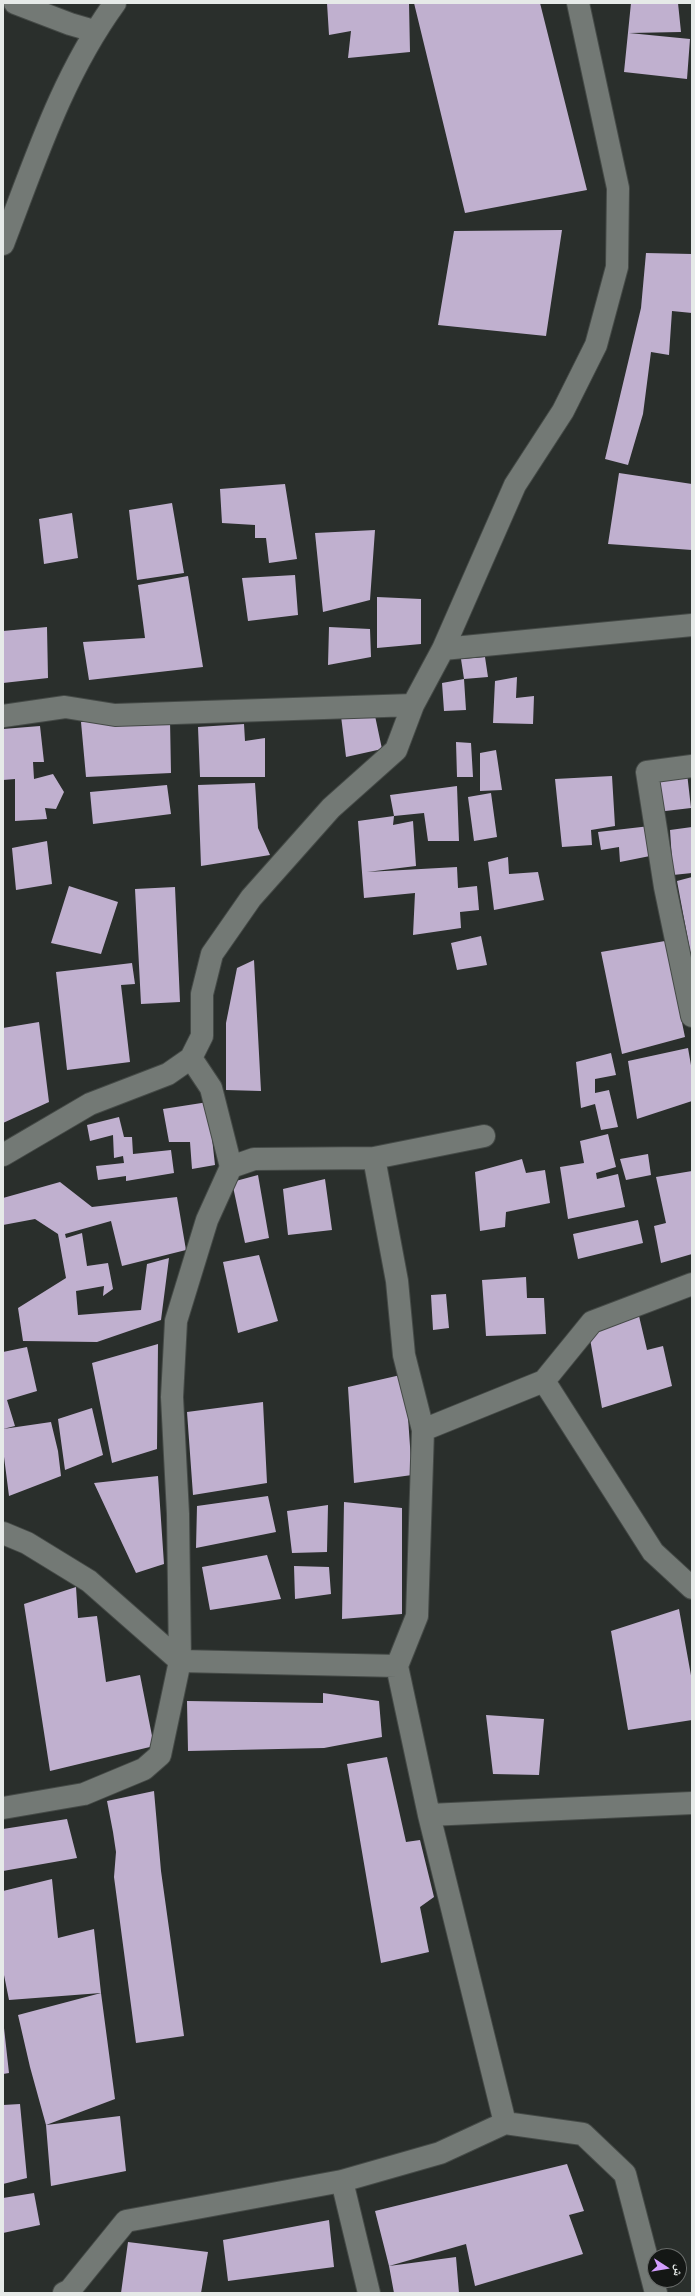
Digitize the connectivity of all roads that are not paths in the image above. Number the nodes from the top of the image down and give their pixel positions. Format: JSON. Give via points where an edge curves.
{"nodes":[{"id":1,"x":15,"y":3,"type":"edge"},
{"id":2,"x":115,"y":3,"type":"edge"},
{"id":3,"x":578,"y":3,"type":"edge"},
{"id":4,"x":94,"y":32,"type":"junction"},
{"id":5,"x":3,"y":244,"type":"edge"},
{"id":6,"x":692,"y":625,"type":"edge"},
{"id":7,"x":443,"y":648,"type":"junction"},
{"id":8,"x":413,"y":705,"type":"junction"},
{"id":9,"x":3,"y":716,"type":"edge"},
{"id":10,"x":692,"y":766,"type":"edge"},
{"id":11,"x":692,"y":1016,"type":"edge"},
{"id":12,"x":191,"y":1058,"type":"junction"},
{"id":13,"x":484,"y":1136,"type":"dead end"},
{"id":14,"x":3,"y":1155,"type":"edge"},
{"id":15,"x":374,"y":1158,"type":"junction"},
{"id":16,"x":231,"y":1167,"type":"junction"},
{"id":17,"x":692,"y":1284,"type":"edge"},
{"id":18,"x":544,"y":1381,"type":"junction"},
{"id":19,"x":423,"y":1430,"type":"junction"},
{"id":20,"x":3,"y":1533,"type":"edge"},
{"id":21,"x":692,"y":1588,"type":"edge"},
{"id":22,"x":180,"y":1661,"type":"junction"},
{"id":23,"x":397,"y":1666,"type":"junction"},
{"id":24,"x":692,"y":1803,"type":"edge"},
{"id":25,"x":3,"y":1808,"type":"edge"},
{"id":26,"x":428,"y":1815,"type":"junction"},
{"id":27,"x":505,"y":2123,"type":"junction"},
{"id":28,"x":342,"y":2181,"type":"junction"},
{"id":29,"x":68,"y":2292,"type":"edge"},
{"id":30,"x":369,"y":2293,"type":"edge"},
{"id":31,"x":656,"y":2293,"type":"edge"}],
"edges":[{"from":1,"to":4,"type":"street"},
{"from":2,"to":4,"type":"street"},
{"from":3,"to":7,"type":"street","via":[[618,188],[617,267],[596,345],[563,411],[514,485]]},
{"from":4,"to":5,"type":"street","via":[[56,105]]},
{"from":6,"to":7,"type":"street"},
{"from":7,"to":8,"type":"street"},
{"from":8,"to":9,"type":"street","via":[[115,715],[65,707]]},
{"from":8,"to":12,"type":"street","via":[[396,750],[331,808],[252,898],[212,954],[202,994],[202,1036]]},
{"from":10,"to":11,"type":"street","via":[[647,772],[665,887]]},
{"from":12,"to":14,"type":"street","via":[[168,1074],[90,1104]]},
{"from":12,"to":16,"type":"street","via":[[211,1088]]},
{"from":13,"to":15,"type":"street"},
{"from":15,"to":16,"type":"street","via":[[254,1159]]},
{"from":15,"to":19,"type":"street","via":[[397,1281],[404,1355]]},
{"from":16,"to":22,"type":"street","via":[[207,1220],[176,1321],[172,1397],[178,1514]]},
{"from":17,"to":18,"type":"street","via":[[592,1322]]},
{"from":18,"to":19,"type":"street"},
{"from":18,"to":21,"type":"street","via":[[653,1552]]},
{"from":19,"to":23,"type":"street","via":[[417,1616]]},
{"from":20,"to":22,"type":"street","via":[[27,1543],[89,1581]]},
{"from":22,"to":23,"type":"street"},
{"from":22,"to":25,"type":"street","via":[[160,1755],[144,1769],[84,1794]]},
{"from":23,"to":26,"type":"street"},
{"from":24,"to":26,"type":"street"},
{"from":26,"to":27,"type":"street"},
{"from":27,"to":28,"type":"street","via":[[440,2153]]},
{"from":27,"to":31,"type":"street","via":[[583,2134],[625,2174]]},
{"from":28,"to":29,"type":"street","via":[[126,2222]]},
{"from":28,"to":30,"type":"street"}]}
